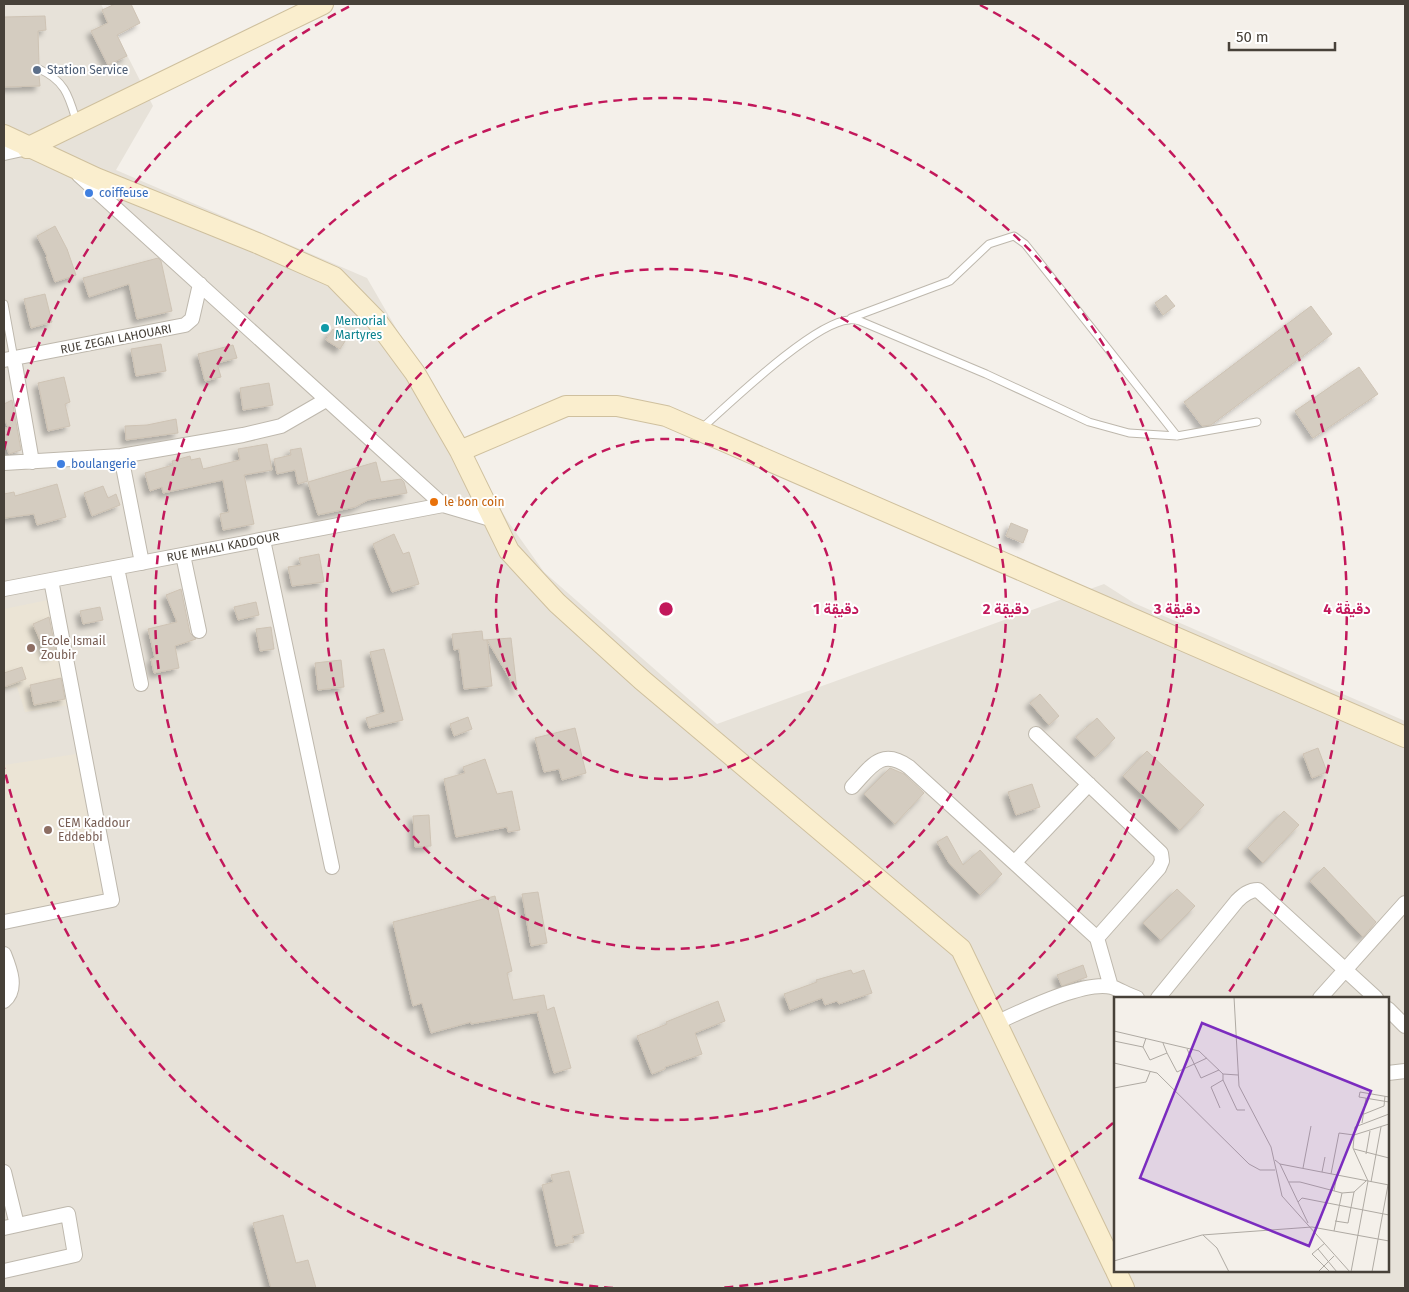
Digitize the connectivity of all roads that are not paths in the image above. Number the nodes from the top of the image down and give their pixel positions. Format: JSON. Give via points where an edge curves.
{"nodes":[{"id":1,"x":322,"y":4,"type":"edge"},
{"id":2,"x":39,"y":69,"type":"dead end"},
{"id":3,"x":78,"y":123,"type":"junction"},
{"id":4,"x":4,"y":135,"type":"edge"},
{"id":5,"x":27,"y":148,"type":"junction"},
{"id":6,"x":4,"y":152,"type":"edge"},
{"id":7,"x":69,"y":166,"type":"junction"},
{"id":8,"x":200,"y":284,"type":"junction"},
{"id":9,"x":4,"y":304,"type":"edge"},
{"id":10,"x":848,"y":320,"type":"junction"},
{"id":11,"x":9,"y":359,"type":"edge"},
{"id":12,"x":326,"y":400,"type":"junction"},
{"id":13,"x":1257,"y":422,"type":"dead end"},
{"id":14,"x":699,"y":431,"type":"junction"},
{"id":15,"x":1177,"y":436,"type":"junction"},
{"id":16,"x":460,"y":451,"type":"junction"},
{"id":17,"x":121,"y":456,"type":"junction"},
{"id":18,"x":32,"y":462,"type":"junction"},
{"id":19,"x":4,"y":464,"type":"edge"},
{"id":20,"x":443,"y":505,"type":"junction"},
{"id":21,"x":494,"y":520,"type":"junction"},
{"id":22,"x":263,"y":540,"type":"junction"},
{"id":23,"x":184,"y":555,"type":"junction"},
{"id":24,"x":142,"y":563,"type":"junction"},
{"id":25,"x":117,"y":568,"type":"junction"},
{"id":26,"x":51,"y":580,"type":"junction"},
{"id":27,"x":4,"y":590,"type":"edge"},
{"id":28,"x":199,"y":631,"type":"dead end"},
{"id":29,"x":140,"y":684,"type":"dead end"},
{"id":30,"x":1036,"y":734,"type":"dead end"},
{"id":31,"x":1405,"y":737,"type":"edge"},
{"id":32,"x":1089,"y":784,"type":"junction"},
{"id":33,"x":852,"y":787,"type":"dead end"},
{"id":34,"x":1015,"y":862,"type":"junction"},
{"id":35,"x":332,"y":868,"type":"dead end"},
{"id":36,"x":1405,"y":903,"type":"edge"},
{"id":37,"x":4,"y":922,"type":"edge"},
{"id":38,"x":1097,"y":938,"type":"junction"},
{"id":39,"x":4,"y":954,"type":"edge"},
{"id":40,"x":1345,"y":970,"type":"junction"},
{"id":41,"x":1111,"y":987,"type":"junction"},
{"id":42,"x":1135,"y":997,"type":"edge"},
{"id":43,"x":1159,"y":997,"type":"edge"},
{"id":44,"x":1321,"y":997,"type":"edge"},
{"id":45,"x":1375,"y":997,"type":"edge"},
{"id":46,"x":4,"y":1001,"type":"edge"},
{"id":47,"x":1389,"y":1010,"type":"edge"},
{"id":48,"x":998,"y":1022,"type":"junction"},
{"id":49,"x":1405,"y":1026,"type":"edge"},
{"id":50,"x":1405,"y":1071,"type":"edge"},
{"id":51,"x":1389,"y":1073,"type":"edge"},
{"id":52,"x":4,"y":1172,"type":"edge"},
{"id":53,"x":10,"y":1227,"type":"edge"},
{"id":54,"x":1114,"y":1266,"type":"edge"},
{"id":55,"x":4,"y":1271,"type":"edge"},
{"id":56,"x":1117,"y":1272,"type":"edge"},
{"id":57,"x":1124,"y":1288,"type":"edge"}],
"edges":[{"from":1,"to":3,"type":"main road"},
{"from":2,"to":3,"type":"lane","via":[[51,74],[66,89]]},
{"from":3,"to":5,"type":"main road"},
{"from":4,"to":5,"type":"main road"},
{"from":5,"to":6,"type":"street"},
{"from":5,"to":7,"type":"main road"},
{"from":7,"to":8,"type":"street"},
{"from":7,"to":16,"type":"main road","via":[[334,277],[376,320],[415,373]]},
{"from":8,"to":11,"type":"street","name":"RUE ZEGAI LAHOUARI","via":[[192,319],[184,325]]},
{"from":8,"to":12,"type":"street"},
{"from":9,"to":11,"type":"lane"},
{"from":10,"to":14,"type":"lane","via":[[826,328],[770,367]]},
{"from":10,"to":15,"type":"lane","via":[[860,321],[986,374],[1089,422],[1129,433]]},
{"from":10,"to":15,"type":"lane","via":[[950,281],[989,244],[1014,236],[1025,244]]},
{"from":11,"to":18,"type":"street"},
{"from":12,"to":17,"type":"street","via":[[281,426]]},
{"from":12,"to":20,"type":"street"},
{"from":13,"to":15,"type":"lane"},
{"from":14,"to":16,"type":"main road","via":[[666,416],[617,406],[566,406]]},
{"from":14,"to":31,"type":"main road"},
{"from":16,"to":21,"type":"main road"},
{"from":17,"to":18,"type":"street"},
{"from":17,"to":24,"type":"street"},
{"from":18,"to":19,"type":"street"},
{"from":20,"to":21,"type":"street"},
{"from":20,"to":22,"type":"street","name":"RUE MHALI KADDOUR"},
{"from":21,"to":48,"type":"main road","via":[[510,551],[557,603],[642,680],[961,949]]},
{"from":22,"to":23,"type":"street","name":"RUE MHALI KADDOUR"},
{"from":22,"to":35,"type":"street"},
{"from":23,"to":24,"type":"street","name":"RUE MHALI KADDOUR"},
{"from":23,"to":28,"type":"street"},
{"from":24,"to":25,"type":"street","name":"RUE MHALI KADDOUR"},
{"from":25,"to":26,"type":"street","name":"RUE MHALI KADDOUR"},
{"from":25,"to":29,"type":"street"},
{"from":26,"to":27,"type":"street","name":"RUE MHALI KADDOUR"},
{"from":26,"to":37,"type":"street","via":[[112,900]]},
{"from":30,"to":32,"type":"street"},
{"from":32,"to":34,"type":"street"},
{"from":32,"to":38,"type":"street","via":[[1154,844],[1161,853],[1162,861]]},
{"from":33,"to":34,"type":"street","via":[[879,761],[896,758]]},
{"from":34,"to":38,"type":"street"},
{"from":36,"to":40,"type":"street"},
{"from":38,"to":41,"type":"street"},
{"from":39,"to":46,"type":"street","via":[[12,983],[9,997]]},
{"from":40,"to":43,"type":"street","via":[[1258,890],[1254,890],[1243,894]]},
{"from":40,"to":44,"type":"street"},
{"from":40,"to":45,"type":"street"},
{"from":41,"to":42,"type":"street"},
{"from":41,"to":48,"type":"street","via":[[1091,987],[1074,992]]},
{"from":47,"to":49,"type":"street"},
{"from":48,"to":54,"type":"main road"},
{"from":50,"to":51,"type":"street"},
{"from":52,"to":53,"type":"street"},
{"from":53,"to":55,"type":"street","via":[[68,1214],[75,1255]]},
{"from":56,"to":57,"type":"main road"}]}
